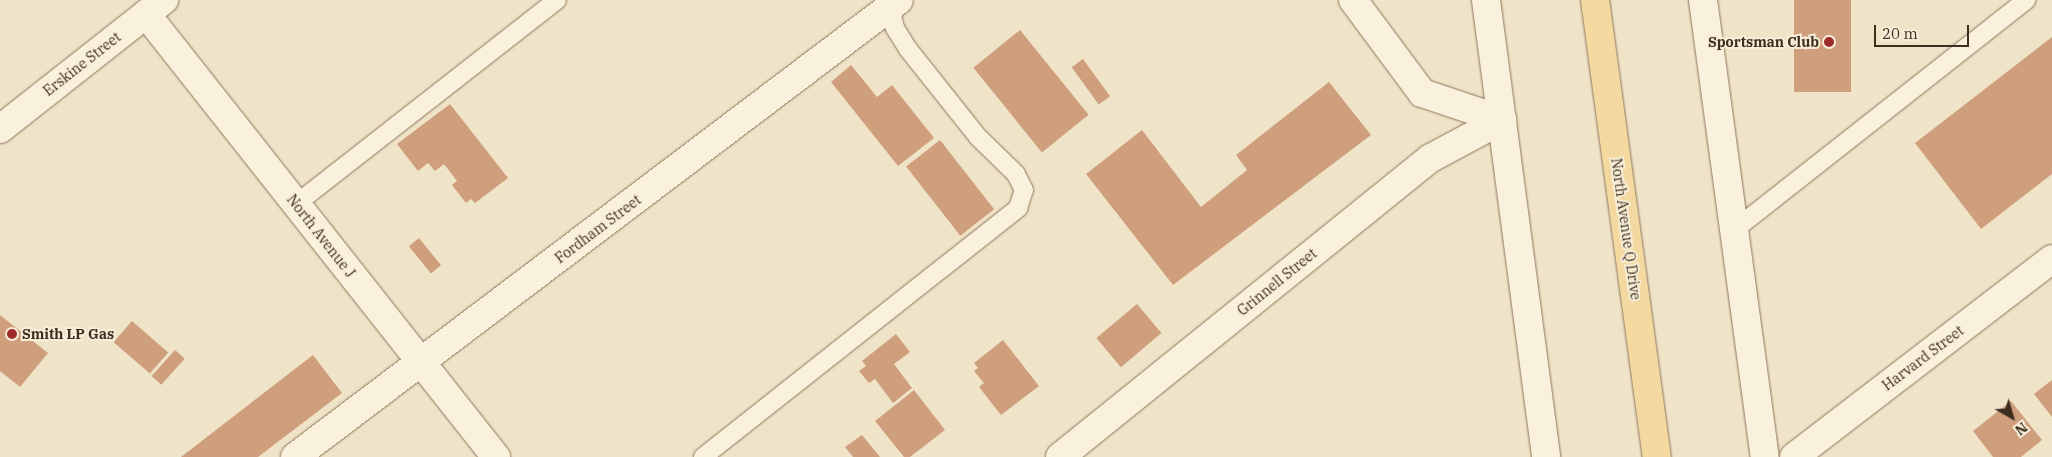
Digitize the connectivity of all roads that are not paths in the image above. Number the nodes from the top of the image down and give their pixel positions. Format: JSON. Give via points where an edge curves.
{"nodes":[{"id":1,"x":557,"y":0,"type":"edge"},
{"id":2,"x":1353,"y":0,"type":"edge"},
{"id":3,"x":1486,"y":0,"type":"edge"},
{"id":4,"x":1595,"y":0,"type":"edge"},
{"id":5,"x":1703,"y":0,"type":"edge"},
{"id":6,"x":2026,"y":0,"type":"edge"},
{"id":7,"x":894,"y":4,"type":"edge"},
{"id":8,"x":155,"y":7,"type":"edge"},
{"id":9,"x":1502,"y":120,"type":"junction"},
{"id":10,"x":0,"y":129,"type":"edge"},
{"id":11,"x":296,"y":204,"type":"junction"},
{"id":12,"x":1734,"y":230,"type":"junction"},
{"id":13,"x":2052,"y":259,"type":"edge"},
{"id":14,"x":422,"y":363,"type":"junction"},
{"id":15,"x":295,"y":457,"type":"edge"},
{"id":16,"x":496,"y":457,"type":"edge"},
{"id":17,"x":703,"y":457,"type":"edge"},
{"id":18,"x":1060,"y":457,"type":"edge"},
{"id":19,"x":1546,"y":457,"type":"edge"},
{"id":20,"x":1657,"y":457,"type":"edge"},
{"id":21,"x":1765,"y":457,"type":"edge"},
{"id":22,"x":1794,"y":457,"type":"edge"}],
"edges":[{"from":1,"to":11,"type":"lane"},
{"from":2,"to":9,"type":"street","via":[[1422,93]]},
{"from":3,"to":9,"type":"street"},
{"from":4,"to":20,"type":"main road","name":"North Avenue Q Drive"},
{"from":5,"to":12,"type":"street"},
{"from":6,"to":12,"type":"lane"},
{"from":7,"to":14,"type":"street","name":"Fordham Street"},
{"from":7,"to":17,"type":"lane","via":[[895,28],[908,49],[978,137],[1016,174],[1024,190],[1018,208]]},
{"from":8,"to":10,"type":"street","name":"Erskine Street"},
{"from":8,"to":11,"type":"street","name":"North Avenue J"},
{"from":9,"to":18,"type":"street","name":"Grinnell Street","via":[[1431,158]]},
{"from":9,"to":19,"type":"street"},
{"from":11,"to":14,"type":"street","name":"North Avenue J"},
{"from":12,"to":21,"type":"street"},
{"from":13,"to":22,"type":"street","name":"Harvard Street"},
{"from":14,"to":15,"type":"street","name":"Fordham Street"},
{"from":14,"to":16,"type":"street","name":"North Avenue J"}]}
